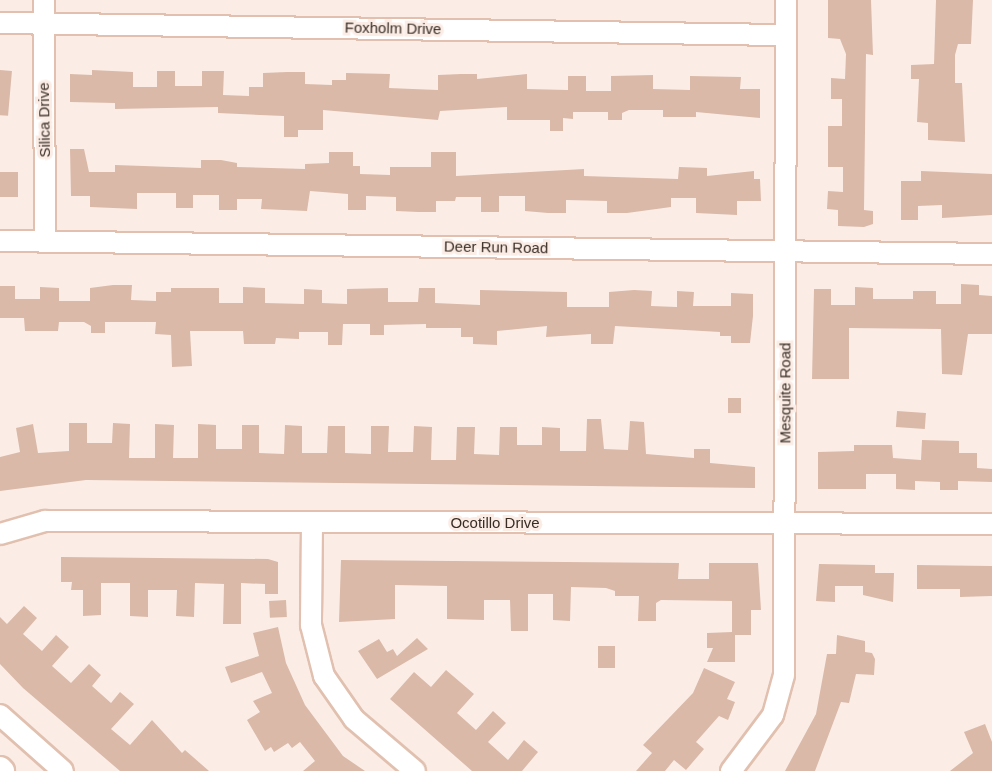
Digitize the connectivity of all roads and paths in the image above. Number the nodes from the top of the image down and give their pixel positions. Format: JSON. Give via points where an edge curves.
{"nodes":[{"id":1,"x":44,"y":0,"type":"edge"},
{"id":2,"x":786,"y":0,"type":"edge"},
{"id":3,"x":0,"y":23,"type":"edge"},
{"id":4,"x":43,"y":23,"type":"junction"},
{"id":5,"x":785,"y":34,"type":"junction"},
{"id":6,"x":45,"y":240,"type":"junction"},
{"id":7,"x":0,"y":241,"type":"edge"},
{"id":8,"x":784,"y":251,"type":"junction"},
{"id":9,"x":992,"y":254,"type":"edge"},
{"id":10,"x":785,"y":521,"type":"junction"},
{"id":11,"x":312,"y":524,"type":"junction"},
{"id":12,"x":992,"y":524,"type":"edge"},
{"id":13,"x":0,"y":534,"type":"edge"},
{"id":14,"x":0,"y":716,"type":"edge"},
{"id":15,"x":63,"y":771,"type":"edge"},
{"id":16,"x":415,"y":771,"type":"edge"},
{"id":17,"x":731,"y":771,"type":"edge"}],
"edges":[{"from":1,"to":4,"type":"street","name":"Silica Drive"},
{"from":2,"to":5,"type":"street","name":"Mesquite Road"},
{"from":3,"to":4,"type":"street","name":"Foxholm Drive"},
{"from":4,"to":5,"type":"street","name":"Foxholm Drive"},
{"from":4,"to":6,"type":"street","name":"Silica Drive"},
{"from":5,"to":8,"type":"street","name":"Mesquite Road"},
{"from":6,"to":7,"type":"street","name":"Deer Run Road"},
{"from":6,"to":8,"type":"street","name":"Deer Run Road"},
{"from":8,"to":9,"type":"street","name":"Deer Run Road"},
{"from":8,"to":10,"type":"street","name":"Mesquite Road"},
{"from":10,"to":11,"type":"street","name":"Ocotillo Drive"},
{"from":10,"to":12,"type":"street","name":"Ocotillo Drive"},
{"from":10,"to":17,"type":"street","name":"Mesquite Road","via":[[784,675],[773,715]]},
{"from":11,"to":13,"type":"street","name":"Ocotillo Drive","via":[[45,521]]},
{"from":11,"to":16,"type":"street","via":[[311,625],[324,676],[354,719]]},
{"from":14,"to":15,"type":"street"}]}
